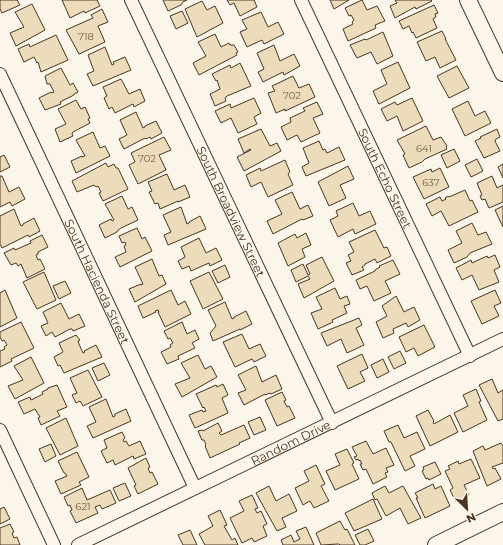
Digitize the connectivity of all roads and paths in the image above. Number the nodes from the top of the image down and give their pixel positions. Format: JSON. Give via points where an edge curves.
{"nodes":[{"id":1,"x":131,"y":0,"type":"edge"},
{"id":2,"x":301,"y":0,"type":"edge"},
{"id":3,"x":468,"y":0,"type":"edge"},
{"id":4,"x":503,"y":73,"type":"edge"},
{"id":5,"x":0,"y":74,"type":"edge"},
{"id":6,"x":503,"y":339,"type":"edge"},
{"id":7,"x":470,"y":356,"type":"junction"},
{"id":8,"x":332,"y":423,"type":"junction"},
{"id":9,"x":0,"y":430,"type":"edge"},
{"id":10,"x":195,"y":488,"type":"junction"},
{"id":11,"x":503,"y":512,"type":"edge"},
{"id":12,"x":54,"y":545,"type":"edge"},
{"id":13,"x":78,"y":545,"type":"edge"},
{"id":14,"x":436,"y":545,"type":"edge"}],
"edges":[{"from":1,"to":8,"type":"street","name":"South Broadview Street"},
{"from":2,"to":7,"type":"street","name":"South Echo Street"},
{"from":3,"to":4,"type":"street"},
{"from":5,"to":10,"type":"street","name":"South Hacienda Street"},
{"from":6,"to":7,"type":"street","name":"Random Drive"},
{"from":7,"to":8,"type":"street","name":"Random Drive"},
{"from":8,"to":10,"type":"street","name":"Random Drive"},
{"from":9,"to":12,"type":"street"},
{"from":10,"to":13,"type":"street","name":"Random Drive"},
{"from":11,"to":14,"type":"street"}]}
